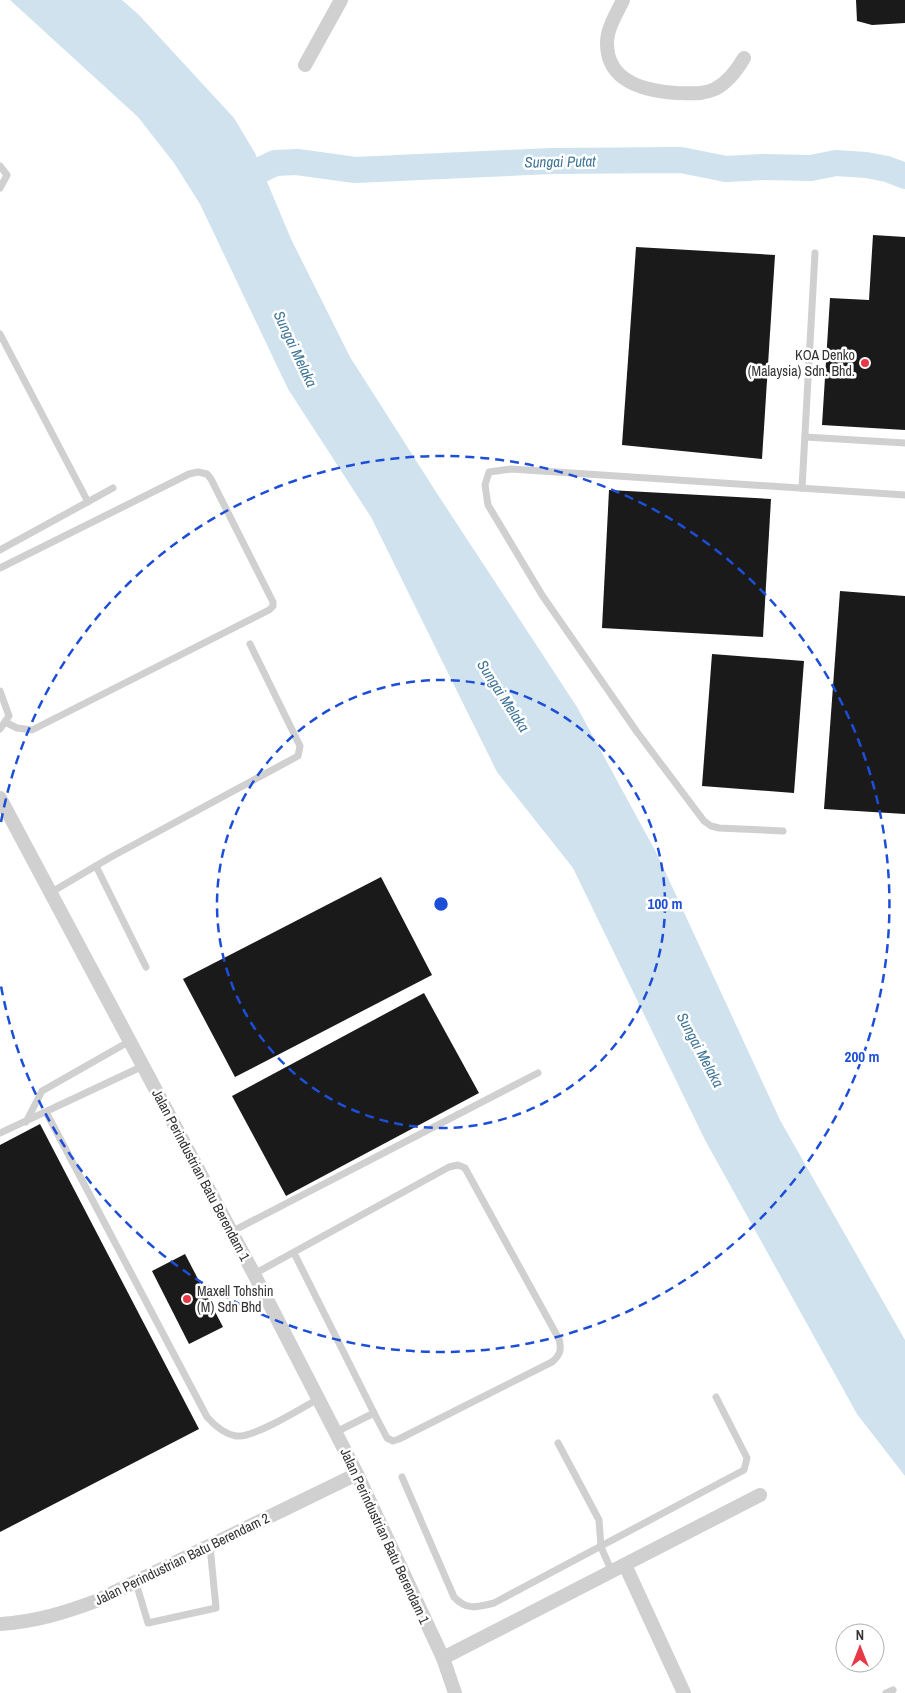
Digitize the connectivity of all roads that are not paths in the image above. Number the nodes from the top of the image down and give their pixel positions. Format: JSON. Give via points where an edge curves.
{"nodes":[{"id":1,"x":341,"y":0,"type":"edge"},
{"id":2,"x":623,"y":0,"type":"edge"},
{"id":3,"x":744,"y":58,"type":"dead end"},
{"id":4,"x":305,"y":66,"type":"dead end"},
{"id":5,"x":0,"y":166,"type":"edge"},
{"id":6,"x":0,"y":188,"type":"edge"},
{"id":7,"x":815,"y":253,"type":"dead end"},
{"id":8,"x":0,"y":334,"type":"edge"},
{"id":9,"x":805,"y":437,"type":"junction"},
{"id":10,"x":905,"y":443,"type":"edge"},
{"id":11,"x":114,"y":488,"type":"dead end"},
{"id":12,"x":802,"y":488,"type":"junction"},
{"id":13,"x":905,"y":495,"type":"edge"},
{"id":14,"x":88,"y":502,"type":"junction"},
{"id":15,"x":0,"y":550,"type":"edge"},
{"id":16,"x":0,"y":568,"type":"edge"},
{"id":17,"x":250,"y":644,"type":"dead end"},
{"id":18,"x":0,"y":690,"type":"edge"},
{"id":19,"x":5,"y":722,"type":"junction"},
{"id":20,"x":0,"y":728,"type":"edge"},
{"id":21,"x":0,"y":798,"type":"edge"},
{"id":22,"x":783,"y":831,"type":"dead end"},
{"id":23,"x":96,"y":866,"type":"junction"},
{"id":24,"x":50,"y":892,"type":"junction"},
{"id":25,"x":146,"y":967,"type":"dead end"},
{"id":26,"x":130,"y":1041,"type":"junction"},
{"id":27,"x":143,"y":1066,"type":"junction"},
{"id":28,"x":538,"y":1073,"type":"dead end"},
{"id":29,"x":46,"y":1112,"type":"junction"},
{"id":30,"x":26,"y":1122,"type":"junction"},
{"id":31,"x":0,"y":1133,"type":"edge"},
{"id":32,"x":230,"y":1232,"type":"junction"},
{"id":33,"x":294,"y":1253,"type":"junction"},
{"id":34,"x":254,"y":1274,"type":"junction"},
{"id":35,"x":716,"y":1397,"type":"dead end"},
{"id":36,"x":318,"y":1399,"type":"junction"},
{"id":37,"x":374,"y":1413,"type":"junction"},
{"id":38,"x":336,"y":1432,"type":"junction"},
{"id":39,"x":558,"y":1443,"type":"dead end"},
{"id":40,"x":357,"y":1474,"type":"junction"},
{"id":41,"x":402,"y":1477,"type":"dead end"},
{"id":42,"x":760,"y":1495,"type":"dead end"},
{"id":43,"x":210,"y":1546,"type":"junction"},
{"id":44,"x":601,"y":1547,"type":"junction"},
{"id":45,"x":625,"y":1565,"type":"junction"},
{"id":46,"x":612,"y":1572,"type":"junction"},
{"id":47,"x":136,"y":1583,"type":"junction"},
{"id":48,"x":0,"y":1624,"type":"edge"},
{"id":49,"x":443,"y":1658,"type":"junction"},
{"id":50,"x":455,"y":1693,"type":"edge"},
{"id":51,"x":684,"y":1693,"type":"edge"}],
"edges":[{"from":1,"to":4,"type":"street"},
{"from":2,"to":3,"type":"street","via":[[610,29],[608,54],[613,66],[630,83],[657,92],[701,94],[716,88]]},
{"from":5,"to":6,"type":"lane","via":[[7,175]]},
{"from":7,"to":9,"type":"lane"},
{"from":8,"to":14,"type":"lane"},
{"from":9,"to":10,"type":"lane"},
{"from":9,"to":12,"type":"lane"},
{"from":11,"to":14,"type":"lane"},
{"from":12,"to":13,"type":"lane"},
{"from":12,"to":22,"type":"lane","via":[[511,468],[489,472],[485,485],[488,505],[542,596],[704,821],[719,828]]},
{"from":14,"to":15,"type":"lane"},
{"from":16,"to":19,"type":"lane","via":[[198,472],[207,474],[211,479],[273,602],[269,610],[32,730]]},
{"from":17,"to":23,"type":"lane","via":[[300,746],[298,756]]},
{"from":18,"to":19,"type":"lane","via":[[9,716]]},
{"from":19,"to":20,"type":"lane"},
{"from":21,"to":24,"type":"street","name":"Jalan Perindustrian Batu Berendam 1"},
{"from":23,"to":24,"type":"lane"},
{"from":23,"to":25,"type":"lane"},
{"from":24,"to":26,"type":"street","name":"Jalan Perindustrian Batu Berendam 1"},
{"from":26,"to":27,"type":"street","name":"Jalan Perindustrian Batu Berendam 1"},
{"from":26,"to":30,"type":"lane","via":[[42,1091]]},
{"from":27,"to":29,"type":"lane"},
{"from":27,"to":32,"type":"street","name":"Jalan Perindustrian Batu Berendam 1"},
{"from":28,"to":32,"type":"lane"},
{"from":29,"to":30,"type":"lane"},
{"from":29,"to":36,"type":"lane","via":[[207,1417],[215,1426],[236,1436],[249,1435]]},
{"from":30,"to":31,"type":"lane"},
{"from":32,"to":34,"type":"street","name":"Jalan Perindustrian Batu Berendam 1"},
{"from":33,"to":34,"type":"lane"},
{"from":33,"to":37,"type":"lane"},
{"from":33,"to":37,"type":"lane","via":[[458,1165],[465,1168],[560,1339],[561,1348],[552,1362],[399,1439],[387,1438]]},
{"from":34,"to":36,"type":"street","name":"Jalan Perindustrian Batu Berendam 1"},
{"from":35,"to":44,"type":"lane","via":[[747,1458],[744,1470]]},
{"from":36,"to":38,"type":"street","name":"Jalan Perindustrian Batu Berendam 1"},
{"from":37,"to":38,"type":"lane"},
{"from":38,"to":40,"type":"street","name":"Jalan Perindustrian Batu Berendam 1"},
{"from":39,"to":44,"type":"lane","via":[[599,1520]]},
{"from":40,"to":43,"type":"street","name":"Jalan Perindustrian Batu Berendam 2"},
{"from":40,"to":49,"type":"street","name":"Jalan Perindustrian Batu Berendam 1"},
{"from":41,"to":44,"type":"lane","via":[[448,1585],[460,1604],[473,1608],[494,1603]]},
{"from":42,"to":45,"type":"street"},
{"from":43,"to":47,"type":"street","name":"Jalan Perindustrian Batu Berendam 2"},
{"from":43,"to":47,"type":"lane","via":[[216,1608],[148,1623]]},
{"from":44,"to":46,"type":"lane"},
{"from":45,"to":46,"type":"street"},
{"from":45,"to":51,"type":"street"},
{"from":46,"to":49,"type":"street"},
{"from":47,"to":48,"type":"street","name":"Jalan Perindustrian Batu Berendam 2","via":[[67,1612],[40,1620]]},
{"from":49,"to":50,"type":"street","name":"Jalan Perindustrian Batu Berendam 1"}]}
